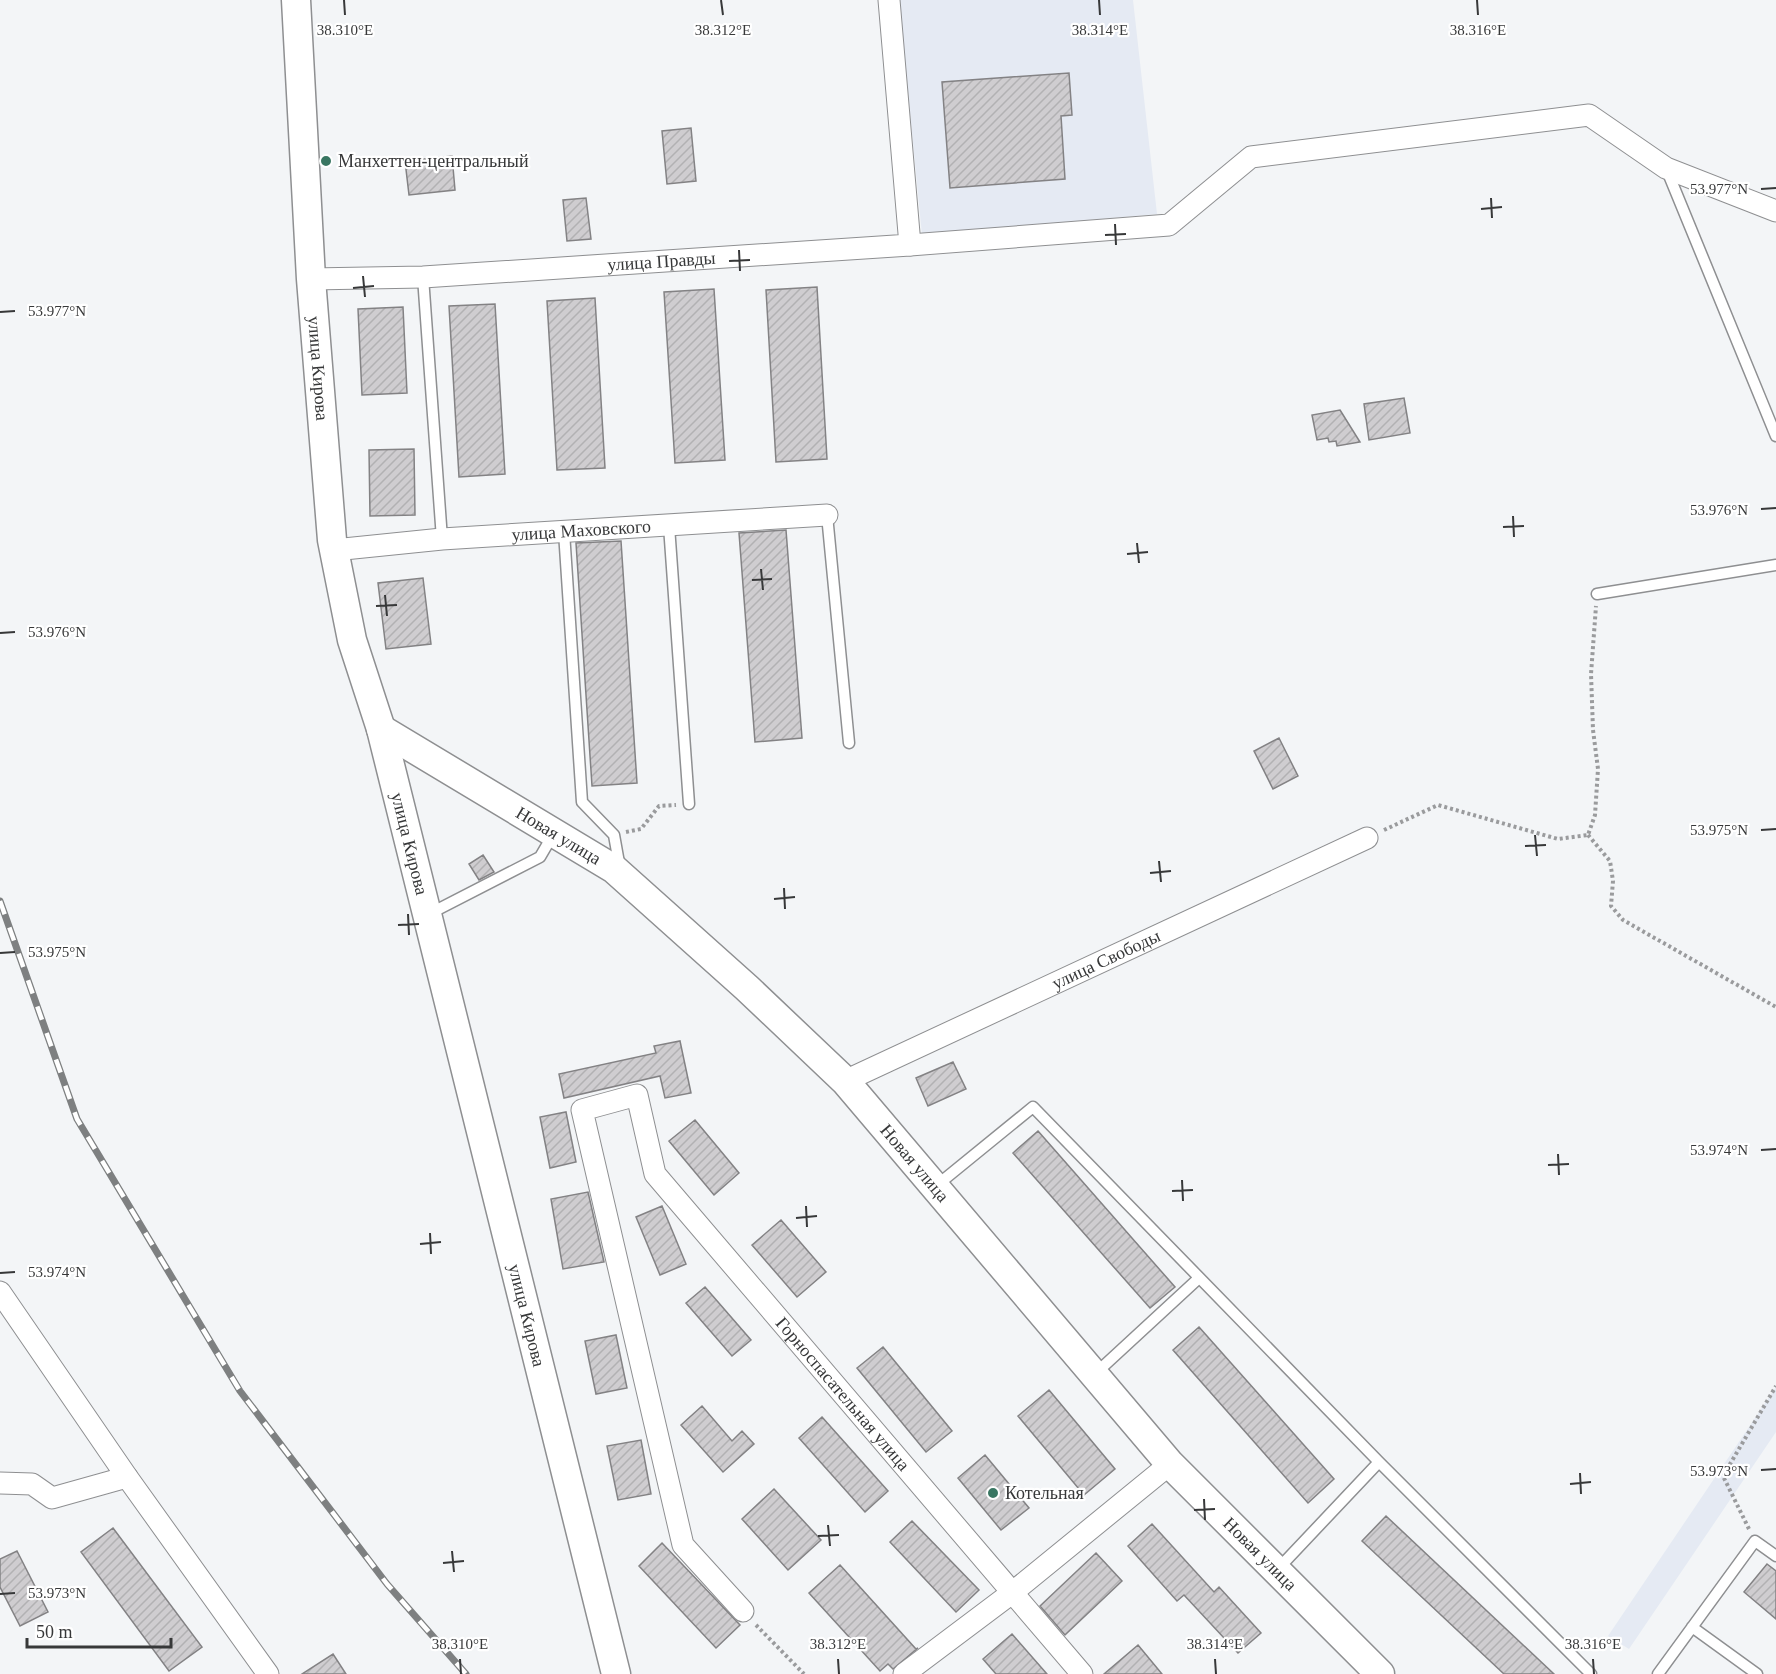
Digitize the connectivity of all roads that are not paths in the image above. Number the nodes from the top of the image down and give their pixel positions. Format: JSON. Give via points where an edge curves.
{"nodes":[{"id":1,"x":296,"y":0,"type":"edge"},
{"id":2,"x":890,"y":0,"type":"edge"},
{"id":3,"x":1666,"y":168,"type":"junction"},
{"id":4,"x":1776,"y":211,"type":"edge"},
{"id":5,"x":910,"y":245,"type":"junction"},
{"id":6,"x":423,"y":277,"type":"junction"},
{"id":7,"x":311,"y":279,"type":"junction"},
{"id":8,"x":1776,"y":436,"type":"edge"},
{"id":9,"x":827,"y":514,"type":"joint"},
{"id":10,"x":669,"y":526,"type":"junction"},
{"id":11,"x":564,"y":532,"type":"junction"},
{"id":12,"x":442,"y":538,"type":"junction"},
{"id":13,"x":334,"y":550,"type":"junction"},
{"id":14,"x":1776,"y":565,"type":"edge"},
{"id":15,"x":1597,"y":594,"type":"road end"},
{"id":16,"x":381,"y":729,"type":"junction"},
{"id":17,"x":849,"y":743,"type":"dead end"},
{"id":18,"x":689,"y":804,"type":"road end"},
{"id":19,"x":554,"y":833,"type":"junction"},
{"id":20,"x":1367,"y":838,"type":"road end"},
{"id":21,"x":614,"y":869,"type":"junction"},
{"id":22,"x":426,"y":915,"type":"junction"},
{"id":23,"x":845,"y":1081,"type":"junction"},
{"id":24,"x":935,"y":1188,"type":"junction"},
{"id":25,"x":1199,"y":1278,"type":"junction"},
{"id":26,"x":0,"y":1292,"type":"edge"},
{"id":27,"x":1093,"y":1376,"type":"junction"},
{"id":28,"x":1379,"y":1462,"type":"junction"},
{"id":29,"x":1170,"y":1464,"type":"junction"},
{"id":30,"x":127,"y":1477,"type":"junction"},
{"id":31,"x":0,"y":1483,"type":"edge"},
{"id":32,"x":1776,"y":1556,"type":"edge"},
{"id":33,"x":1276,"y":1570,"type":"junction"},
{"id":34,"x":1013,"y":1592,"type":"junction"},
{"id":35,"x":742,"y":1611,"type":"road end"},
{"id":36,"x":1692,"y":1627,"type":"junction"},
{"id":37,"x":268,"y":1674,"type":"edge"},
{"id":38,"x":616,"y":1674,"type":"edge"},
{"id":39,"x":904,"y":1674,"type":"edge"},
{"id":40,"x":1082,"y":1674,"type":"edge"},
{"id":41,"x":1380,"y":1674,"type":"edge"},
{"id":42,"x":1592,"y":1674,"type":"edge"},
{"id":43,"x":1658,"y":1674,"type":"edge"},
{"id":44,"x":1757,"y":1674,"type":"edge"}],
"edges":[{"from":1,"to":7,"type":"main road","name":"улица Кирова"},
{"from":2,"to":5,"type":"street"},
{"from":3,"to":4,"type":"street","name":"улица Правды"},
{"from":3,"to":5,"type":"street","name":"улица Правды","via":[[1590,115],[1251,156],[1168,225]]},
{"from":3,"to":8,"type":"lane"},
{"from":5,"to":6,"type":"street","name":"улица Правды"},
{"from":6,"to":7,"type":"street","name":"улица Правды"},
{"from":6,"to":12,"type":"lane"},
{"from":7,"to":13,"type":"main road","name":"улица Кирова"},
{"from":9,"to":10,"type":"street","name":"улица Маховского"},
{"from":9,"to":17,"type":"lane"},
{"from":10,"to":11,"type":"street","name":"улица Маховского"},
{"from":10,"to":18,"type":"lane"},
{"from":11,"to":12,"type":"street","name":"улица Маховского"},
{"from":11,"to":21,"type":"lane","via":[[582,802],[614,835],[619,862]]},
{"from":12,"to":13,"type":"street","name":"улица Маховского"},
{"from":13,"to":16,"type":"main road","name":"улица Кирова","via":[[352,640]]},
{"from":14,"to":15,"type":"lane"},
{"from":16,"to":19,"type":"main road","name":"Новая улица"},
{"from":16,"to":22,"type":"main road","name":"улица Кирова"},
{"from":19,"to":21,"type":"main road","name":"Новая улица"},
{"from":19,"to":22,"type":"lane","via":[[540,857]]},
{"from":20,"to":23,"type":"street","name":"улица Свободы"},
{"from":21,"to":23,"type":"main road","name":"Новая улица"},
{"from":22,"to":38,"type":"main road","name":"улица Кирова"},
{"from":23,"to":24,"type":"main road","name":"Новая улица"},
{"from":24,"to":25,"type":"lane","via":[[1032,1107]]},
{"from":24,"to":27,"type":"main road","name":"Новая улица"},
{"from":25,"to":27,"type":"lane"},
{"from":25,"to":28,"type":"lane"},
{"from":26,"to":30,"type":"street"},
{"from":27,"to":29,"type":"main road","name":"Новая улица"},
{"from":28,"to":33,"type":"lane"},
{"from":28,"to":42,"type":"lane"},
{"from":29,"to":33,"type":"main road","name":"Новая улица"},
{"from":29,"to":34,"type":"street"},
{"from":30,"to":31,"type":"street","via":[[52,1498],[32,1484]]},
{"from":30,"to":37,"type":"street"},
{"from":32,"to":36,"type":"lane","via":[[1755,1541]]},
{"from":33,"to":41,"type":"main road","name":"Новая улица"},
{"from":34,"to":35,"type":"street","name":"Горноспасательная улица","via":[[655,1174],[637,1095],[582,1110],[683,1545]]},
{"from":34,"to":39,"type":"street"},
{"from":34,"to":40,"type":"street","name":"Горноспасательная улица"},
{"from":36,"to":43,"type":"lane"},
{"from":36,"to":44,"type":"lane"}]}
